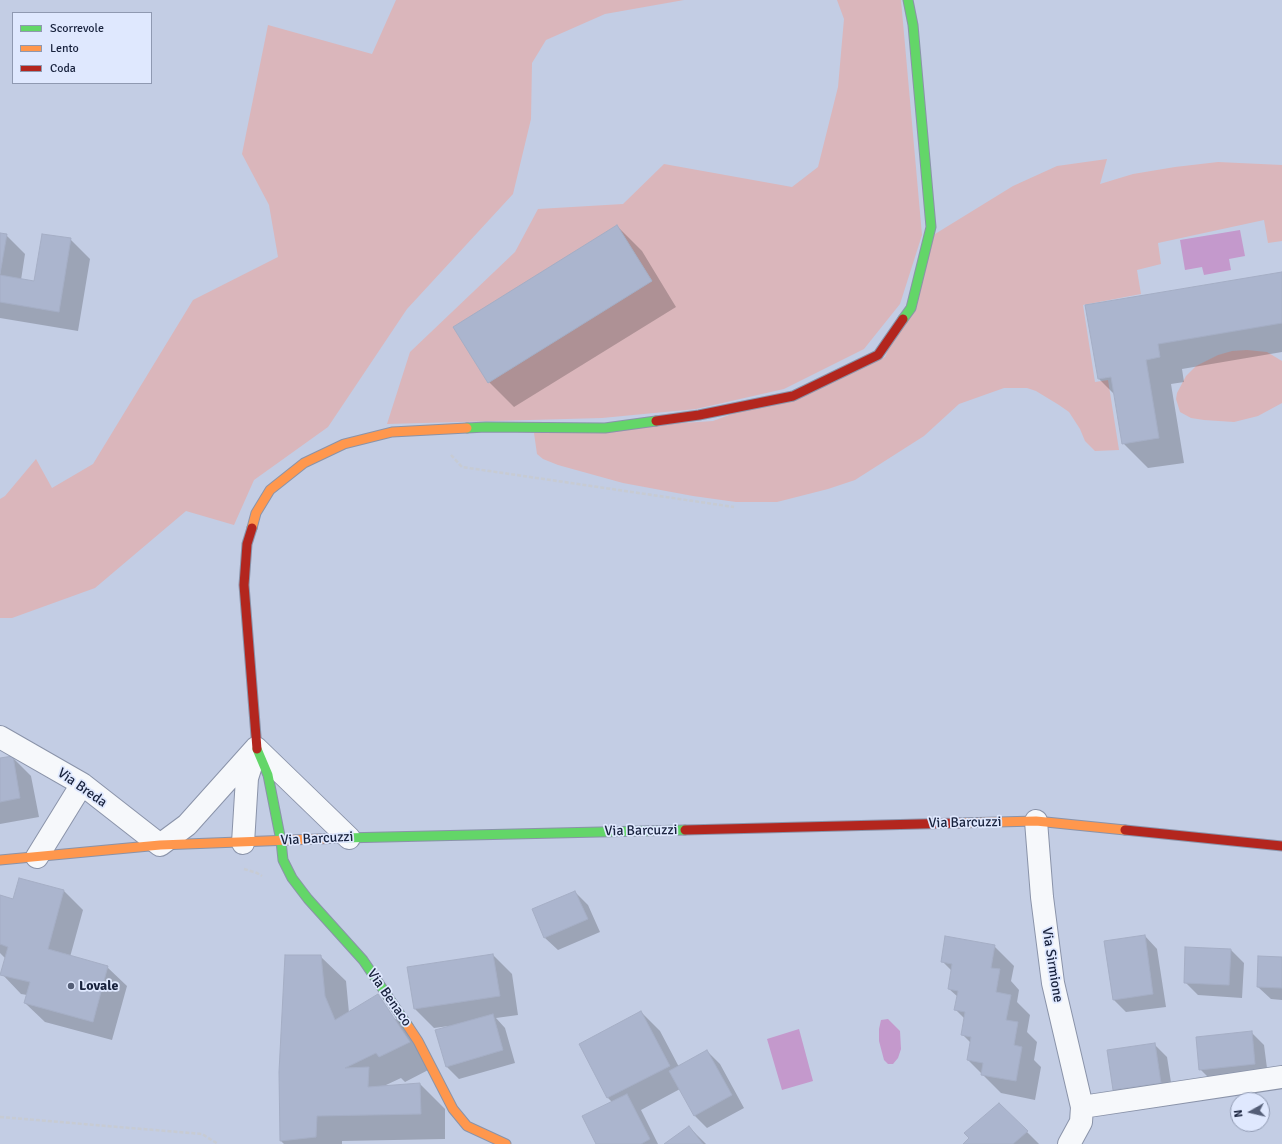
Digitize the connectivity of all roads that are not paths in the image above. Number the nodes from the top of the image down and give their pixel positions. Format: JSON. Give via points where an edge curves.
{"nodes":[{"id":1,"x":908,"y":0,"type":"edge"},
{"id":2,"x":0,"y":737,"type":"edge"},
{"id":3,"x":256,"y":748,"type":"junction"},
{"id":4,"x":82,"y":784,"type":"junction"},
{"id":5,"x":1036,"y":821,"type":"junction"},
{"id":6,"x":349,"y":838,"type":"junction"},
{"id":7,"x":281,"y":841,"type":"junction"},
{"id":8,"x":243,"y":843,"type":"junction"},
{"id":9,"x":160,"y":845,"type":"junction"},
{"id":10,"x":1282,"y":846,"type":"edge"},
{"id":11,"x":37,"y":857,"type":"junction"},
{"id":12,"x":0,"y":860,"type":"edge"},
{"id":13,"x":1282,"y":1077,"type":"edge"},
{"id":14,"x":1082,"y":1107,"type":"junction"},
{"id":15,"x":506,"y":1144,"type":"edge"},
{"id":16,"x":1069,"y":1144,"type":"edge"}],
"edges":[{"from":1,"to":3,"type":"street","name":"Via Benaco","via":[[913,25],[931,227],[911,308],[878,355],[793,396],[699,414],[605,428],[486,427],[392,432],[344,444],[304,463],[270,490],[256,513],[247,544],[244,585]]},
{"from":2,"to":4,"type":"street","name":"Via Breda"},
{"from":3,"to":6,"type":"street"},
{"from":3,"to":7,"type":"street","name":"Via Benaco","via":[[268,775]]},
{"from":3,"to":8,"type":"street","via":[[247,778]]},
{"from":3,"to":9,"type":"street","via":[[187,825]]},
{"from":4,"to":9,"type":"street","name":"Via Breda"},
{"from":4,"to":11,"type":"street"},
{"from":5,"to":6,"type":"street","name":"Via Barcuzzi"},
{"from":5,"to":10,"type":"street","name":"Via Barcuzzi"},
{"from":5,"to":14,"type":"street","name":"Via Sirmione","via":[[1053,983]]},
{"from":6,"to":7,"type":"street","name":"Via Barcuzzi"},
{"from":7,"to":8,"type":"street","name":"Via Barcuzzi"},
{"from":7,"to":15,"type":"street","name":"Via Benaco","via":[[283,860],[292,878],[363,960],[418,1041],[453,1109],[467,1126]]},
{"from":8,"to":9,"type":"street","name":"Via Barcuzzi"},
{"from":9,"to":11,"type":"street","name":"Via Barcuzzi"},
{"from":11,"to":12,"type":"street","name":"Via Barcuzzi"},
{"from":13,"to":14,"type":"street"},
{"from":14,"to":16,"type":"street","name":"Via Sirmione","via":[[1080,1122]]}]}
